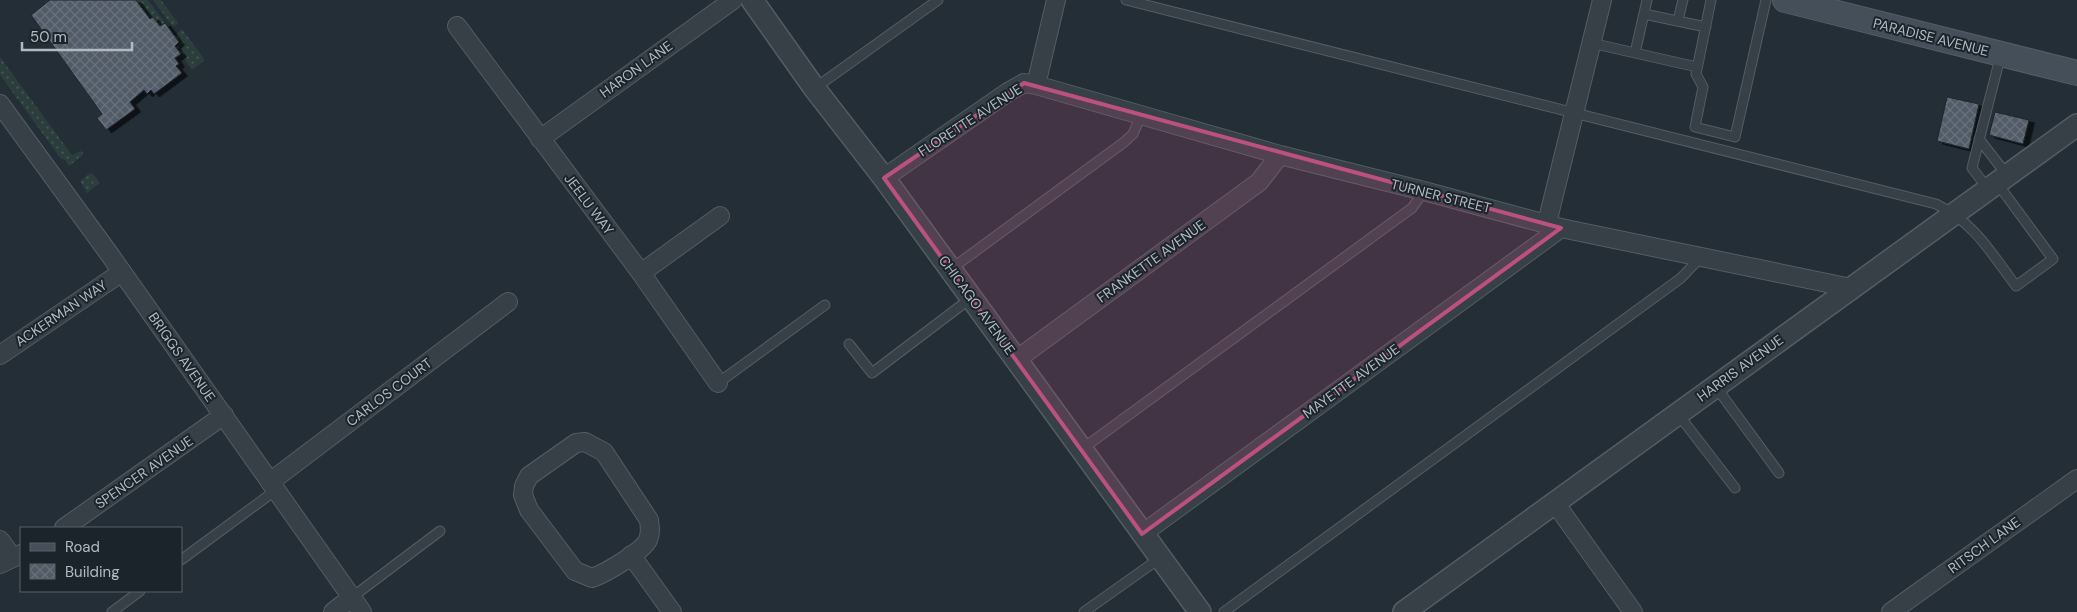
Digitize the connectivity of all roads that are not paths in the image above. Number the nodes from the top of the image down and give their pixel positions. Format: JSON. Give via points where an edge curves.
{"nodes":[{"id":1,"x":732,"y":0,"type":"edge"},
{"id":2,"x":752,"y":0,"type":"edge"},
{"id":3,"x":938,"y":0,"type":"edge"},
{"id":4,"x":1056,"y":0,"type":"edge"},
{"id":5,"x":1126,"y":0,"type":"edge"},
{"id":6,"x":1602,"y":0,"type":"edge"},
{"id":7,"x":1647,"y":0,"type":"edge"},
{"id":8,"x":1683,"y":0,"type":"edge"},
{"id":9,"x":1711,"y":0,"type":"edge"},
{"id":10,"x":1766,"y":0,"type":"edge"},
{"id":11,"x":1785,"y":0,"type":"edge"},
{"id":12,"x":1644,"y":14,"type":"junction"},
{"id":13,"x":1678,"y":20,"type":"junction"},
{"id":14,"x":457,"y":26,"type":"dead end"},
{"id":15,"x":1706,"y":27,"type":"junction"},
{"id":16,"x":1591,"y":43,"type":"junction"},
{"id":17,"x":1635,"y":53,"type":"junction"},
{"id":18,"x":2002,"y":54,"type":"junction"},
{"id":19,"x":1697,"y":67,"type":"junction"},
{"id":20,"x":2077,"y":73,"type":"edge"},
{"id":21,"x":1036,"y":85,"type":"junction"},
{"id":22,"x":815,"y":88,"type":"junction"},
{"id":23,"x":0,"y":104,"type":"edge"},
{"id":24,"x":1574,"y":113,"type":"junction"},
{"id":25,"x":1141,"y":116,"type":"junction"},
{"id":26,"x":2077,"y":125,"type":"edge"},
{"id":27,"x":540,"y":139,"type":"junction"},
{"id":28,"x":1980,"y":139,"type":"junction"},
{"id":29,"x":1280,"y":155,"type":"junction"},
{"id":30,"x":884,"y":178,"type":"junction"},
{"id":31,"x":1997,"y":182,"type":"junction"},
{"id":32,"x":1424,"y":191,"type":"junction"},
{"id":33,"x":1955,"y":213,"type":"junction"},
{"id":34,"x":720,"y":216,"type":"dead end"},
{"id":35,"x":1554,"y":225,"type":"junction"},
{"id":36,"x":1700,"y":258,"type":"junction"},
{"id":37,"x":951,"y":270,"type":"junction"},
{"id":38,"x":122,"y":272,"type":"junction"},
{"id":39,"x":641,"y":274,"type":"junction"},
{"id":40,"x":1851,"y":288,"type":"junction"},
{"id":41,"x":971,"y":298,"type":"junction"},
{"id":42,"x":508,"y":302,"type":"dead end"},
{"id":43,"x":825,"y":305,"type":"dead end"},
{"id":44,"x":849,"y":344,"type":"dead end"},
{"id":45,"x":0,"y":355,"type":"edge"},
{"id":46,"x":1016,"y":360,"type":"junction"},
{"id":47,"x":718,"y":383,"type":"joint"},
{"id":48,"x":1716,"y":386,"type":"junction"},
{"id":49,"x":1678,"y":414,"type":"junction"},
{"id":50,"x":224,"y":415,"type":"junction"},
{"id":51,"x":1081,"y":449,"type":"junction"},
{"id":52,"x":1779,"y":473,"type":"dead end"},
{"id":53,"x":2077,"y":479,"type":"edge"},
{"id":54,"x":273,"y":486,"type":"junction"},
{"id":55,"x":1735,"y":488,"type":"dead end"},
{"id":56,"x":1555,"y":503,"type":"junction"},
{"id":57,"x":65,"y":527,"type":"edge"},
{"id":58,"x":440,"y":530,"type":"dead end"},
{"id":59,"x":1142,"y":534,"type":"junction"},
{"id":60,"x":0,"y":540,"type":"edge"},
{"id":61,"x":631,"y":555,"type":"junction"},
{"id":62,"x":1160,"y":558,"type":"junction"},
{"id":63,"x":12,"y":559,"type":"edge"},
{"id":64,"x":182,"y":559,"type":"edge"},
{"id":65,"x":139,"y":592,"type":"edge"},
{"id":66,"x":351,"y":598,"type":"junction"},
{"id":67,"x":1418,"y":608,"type":"edge"},
{"id":68,"x":112,"y":612,"type":"edge"},
{"id":69,"x":333,"y":612,"type":"edge"},
{"id":70,"x":362,"y":612,"type":"edge"},
{"id":71,"x":672,"y":612,"type":"edge"},
{"id":72,"x":1084,"y":612,"type":"edge"},
{"id":73,"x":1200,"y":612,"type":"edge"},
{"id":74,"x":1224,"y":612,"type":"edge"},
{"id":75,"x":1633,"y":612,"type":"edge"},
{"id":76,"x":1891,"y":612,"type":"edge"}],
"edges":[{"from":1,"to":27,"type":"street","name":"HARON LANE"},
{"from":2,"to":22,"type":"street","name":"CHICAGO AVENUE"},
{"from":3,"to":22,"type":"lane"},
{"from":4,"to":21,"type":"street","name":"FLORETTE AVENUE"},
{"from":5,"to":24,"type":"lane"},
{"from":6,"to":16,"type":"street"},
{"from":7,"to":12,"type":"lane"},
{"from":8,"to":13,"type":"lane"},
{"from":9,"to":15,"type":"lane"},
{"from":10,"to":19,"type":"lane","via":[[1734,137],[1695,127],[1703,87],[1696,74]]},
{"from":11,"to":18,"type":"main road","name":"PARADISE AVENUE"},
{"from":12,"to":13,"type":"lane"},
{"from":12,"to":17,"type":"lane"},
{"from":13,"to":15,"type":"lane"},
{"from":14,"to":27,"type":"street","name":"JEELU WAY"},
{"from":15,"to":19,"type":"lane"},
{"from":16,"to":17,"type":"lane"},
{"from":16,"to":24,"type":"street"},
{"from":17,"to":19,"type":"lane"},
{"from":18,"to":20,"type":"main road","name":"PARADISE AVENUE"},
{"from":18,"to":28,"type":"lane"},
{"from":21,"to":25,"type":"street","name":"TURNER STREET"},
{"from":21,"to":30,"type":"street","name":"FLORETTE AVENUE","via":[[1024,83],[1008,92]]},
{"from":22,"to":30,"type":"street","name":"CHICAGO AVENUE"},
{"from":23,"to":38,"type":"street","name":"BRIGGS AVENUE"},
{"from":24,"to":33,"type":"lane","via":[[1936,204]]},
{"from":24,"to":35,"type":"street"},
{"from":25,"to":29,"type":"street","name":"TURNER STREET"},
{"from":25,"to":37,"type":"lane","via":[[1133,134],[1123,143]]},
{"from":26,"to":31,"type":"street","name":"HARRIS AVENUE"},
{"from":27,"to":39,"type":"street","name":"JEELU WAY"},
{"from":28,"to":31,"type":"lane"},
{"from":28,"to":31,"type":"lane","via":[[1972,168]]},
{"from":29,"to":32,"type":"street","name":"TURNER STREET"},
{"from":29,"to":46,"type":"street","name":"FRANKETTE AVENUE","via":[[1259,182]]},
{"from":30,"to":37,"type":"street","name":"CHICAGO AVENUE"},
{"from":31,"to":33,"type":"street","name":"HARRIS AVENUE"},
{"from":31,"to":33,"type":"lane","via":[[2053,259],[2016,286],[1970,226]]},
{"from":32,"to":35,"type":"street","name":"TURNER STREET"},
{"from":32,"to":51,"type":"lane","via":[[1412,208]]},
{"from":33,"to":40,"type":"street","name":"HARRIS AVENUE"},
{"from":34,"to":39,"type":"street"},
{"from":35,"to":36,"type":"street","name":"TURNER STREET"},
{"from":35,"to":59,"type":"street","name":"MAYETTE AVENUE"},
{"from":36,"to":40,"type":"street","name":"TURNER STREET"},
{"from":36,"to":74,"type":"lane","via":[[1682,278]]},
{"from":37,"to":41,"type":"street","name":"CHICAGO AVENUE"},
{"from":38,"to":45,"type":"street","name":"ACKERMAN WAY"},
{"from":38,"to":50,"type":"street","name":"BRIGGS AVENUE"},
{"from":39,"to":47,"type":"street","name":"JEELU WAY"},
{"from":40,"to":48,"type":"street","name":"HARRIS AVENUE"},
{"from":41,"to":44,"type":"lane","via":[[872,373]]},
{"from":41,"to":46,"type":"street","name":"CHICAGO AVENUE"},
{"from":42,"to":54,"type":"street","name":"CARLOS COURT"},
{"from":43,"to":47,"type":"lane"},
{"from":46,"to":51,"type":"street","name":"CHICAGO AVENUE"},
{"from":48,"to":49,"type":"street","name":"HARRIS AVENUE"},
{"from":48,"to":52,"type":"lane"},
{"from":49,"to":55,"type":"lane"},
{"from":49,"to":56,"type":"street","name":"HARRIS AVENUE"},
{"from":50,"to":54,"type":"street","name":"BRIGGS AVENUE"},
{"from":50,"to":57,"type":"street","name":"SPENCER AVENUE"},
{"from":51,"to":59,"type":"street","name":"CHICAGO AVENUE"},
{"from":53,"to":76,"type":"street","name":"RITSCH LANE"},
{"from":54,"to":64,"type":"lane"},
{"from":54,"to":66,"type":"street","name":"BRIGGS AVENUE"},
{"from":56,"to":67,"type":"street","name":"HARRIS AVENUE"},
{"from":56,"to":75,"type":"street"},
{"from":58,"to":66,"type":"lane"},
{"from":59,"to":62,"type":"street","name":"CHICAGO AVENUE"},
{"from":60,"to":63,"type":"street"},
{"from":61,"to":61,"type":"street","via":[[592,578],[574,571],[524,501],[524,486],[529,476],[576,443],[585,442],[604,452],[649,520],[647,541]]},
{"from":61,"to":71,"type":"street"},
{"from":62,"to":72,"type":"lane"},
{"from":62,"to":73,"type":"street","name":"CHICAGO AVENUE"},
{"from":65,"to":68,"type":"lane"},
{"from":66,"to":69,"type":"street"},
{"from":66,"to":70,"type":"street","name":"BRIGGS AVENUE"}]}
